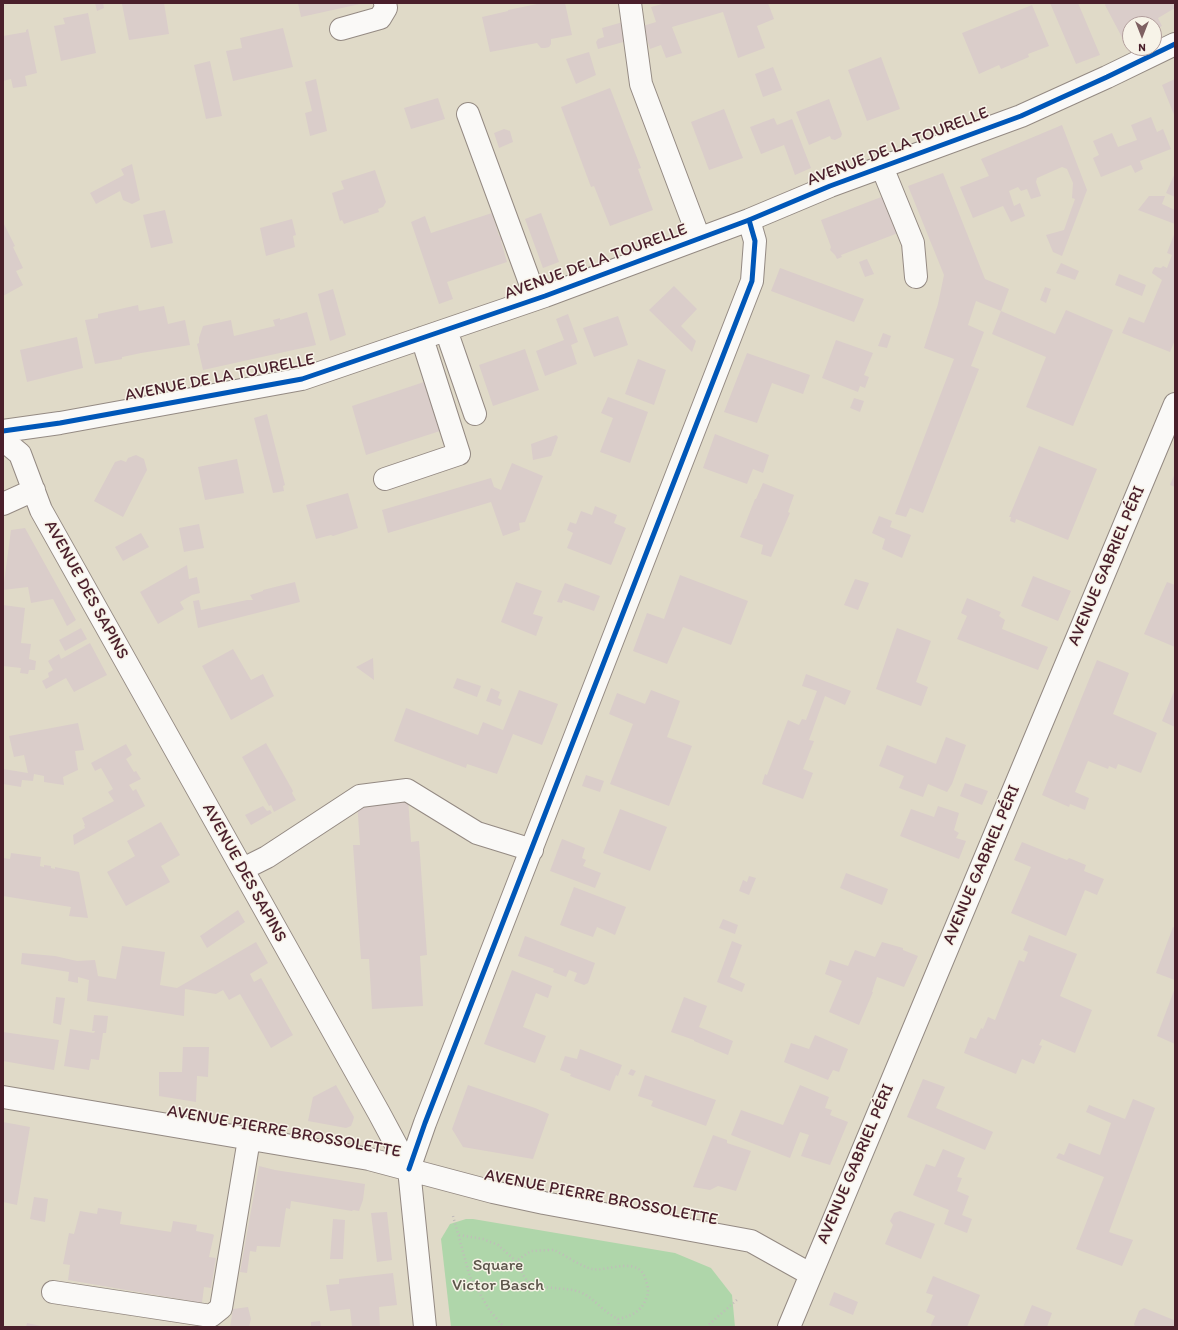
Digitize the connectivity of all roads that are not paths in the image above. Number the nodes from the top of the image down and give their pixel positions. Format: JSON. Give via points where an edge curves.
{"nodes":[{"id":1,"x":385,"y":3,"type":"edge"},
{"id":2,"x":630,"y":3,"type":"edge"},
{"id":3,"x":341,"y":29,"type":"dead end"},
{"id":4,"x":1175,"y":44,"type":"edge"},
{"id":5,"x":468,"y":114,"type":"dead end"},
{"id":6,"x":882,"y":167,"type":"junction"},
{"id":7,"x":749,"y":220,"type":"junction"},
{"id":8,"x":699,"y":238,"type":"junction"},
{"id":9,"x":916,"y":277,"type":"dead end"},
{"id":10,"x":536,"y":299,"type":"junction"},
{"id":11,"x":446,"y":330,"type":"junction"},
{"id":12,"x":422,"y":338,"type":"junction"},
{"id":13,"x":1175,"y":404,"type":"edge"},
{"id":14,"x":475,"y":414,"type":"dead end"},
{"id":15,"x":3,"y":430,"type":"edge"},
{"id":16,"x":3,"y":440,"type":"edge"},
{"id":17,"x":385,"y":479,"type":"dead end"},
{"id":18,"x":34,"y":490,"type":"junction"},
{"id":19,"x":3,"y":504,"type":"edge"},
{"id":20,"x":532,"y":850,"type":"junction"},
{"id":21,"x":243,"y":869,"type":"junction"},
{"id":22,"x":3,"y":1097,"type":"edge"},
{"id":23,"x":249,"y":1139,"type":"junction"},
{"id":24,"x":409,"y":1169,"type":"junction"},
{"id":25,"x":810,"y":1274,"type":"junction"},
{"id":26,"x":53,"y":1292,"type":"dead end"},
{"id":27,"x":425,"y":1327,"type":"edge"},
{"id":28,"x":789,"y":1327,"type":"edge"}],
"edges":[{"from":1,"to":3,"type":"street","via":[[386,8],[380,18]]},
{"from":2,"to":8,"type":"street","via":[[641,84]]},
{"from":4,"to":6,"type":"street","name":"AVENUE DE LA TOURELLE","via":[[1021,116]]},
{"from":5,"to":10,"type":"street"},
{"from":6,"to":7,"type":"street","name":"AVENUE DE LA TOURELLE"},
{"from":6,"to":9,"type":"street","via":[[913,243]]},
{"from":7,"to":8,"type":"street","name":"AVENUE DE LA TOURELLE"},
{"from":7,"to":20,"type":"street","via":[[755,241],[752,281]]},
{"from":8,"to":10,"type":"street","name":"AVENUE DE LA TOURELLE"},
{"from":10,"to":11,"type":"street","name":"AVENUE DE LA TOURELLE"},
{"from":11,"to":12,"type":"street","name":"AVENUE DE LA TOURELLE"},
{"from":11,"to":14,"type":"street"},
{"from":12,"to":15,"type":"street","name":"AVENUE DE LA TOURELLE","via":[[302,379],[60,423]]},
{"from":12,"to":17,"type":"street","via":[[460,454]]},
{"from":13,"to":25,"type":"street","name":"AVENUE GABRIEL PÉRI"},
{"from":16,"to":18,"type":"street","name":"AVENUE DES SAPINS","via":[[20,454]]},
{"from":18,"to":19,"type":"street"},
{"from":18,"to":21,"type":"street","name":"AVENUE DES SAPINS","via":[[45,517]]},
{"from":20,"to":21,"type":"street","via":[[477,833],[407,790],[360,796],[268,857]]},
{"from":20,"to":24,"type":"street"},
{"from":21,"to":24,"type":"street","name":"AVENUE DES SAPINS"},
{"from":22,"to":23,"type":"street","name":"AVENUE PIERRE BROSSOLETTE"},
{"from":23,"to":24,"type":"street","name":"AVENUE PIERRE BROSSOLETTE","via":[[369,1159]]},
{"from":23,"to":26,"type":"street","via":[[221,1308],[211,1316]]},
{"from":24,"to":25,"type":"street","name":"AVENUE PIERRE BROSSOLETTE","via":[[530,1200],[751,1241]]},
{"from":24,"to":27,"type":"street","name":"AVENUE DES SAPINS"},
{"from":25,"to":28,"type":"street","name":"AVENUE GABRIEL PÉRI"}]}
